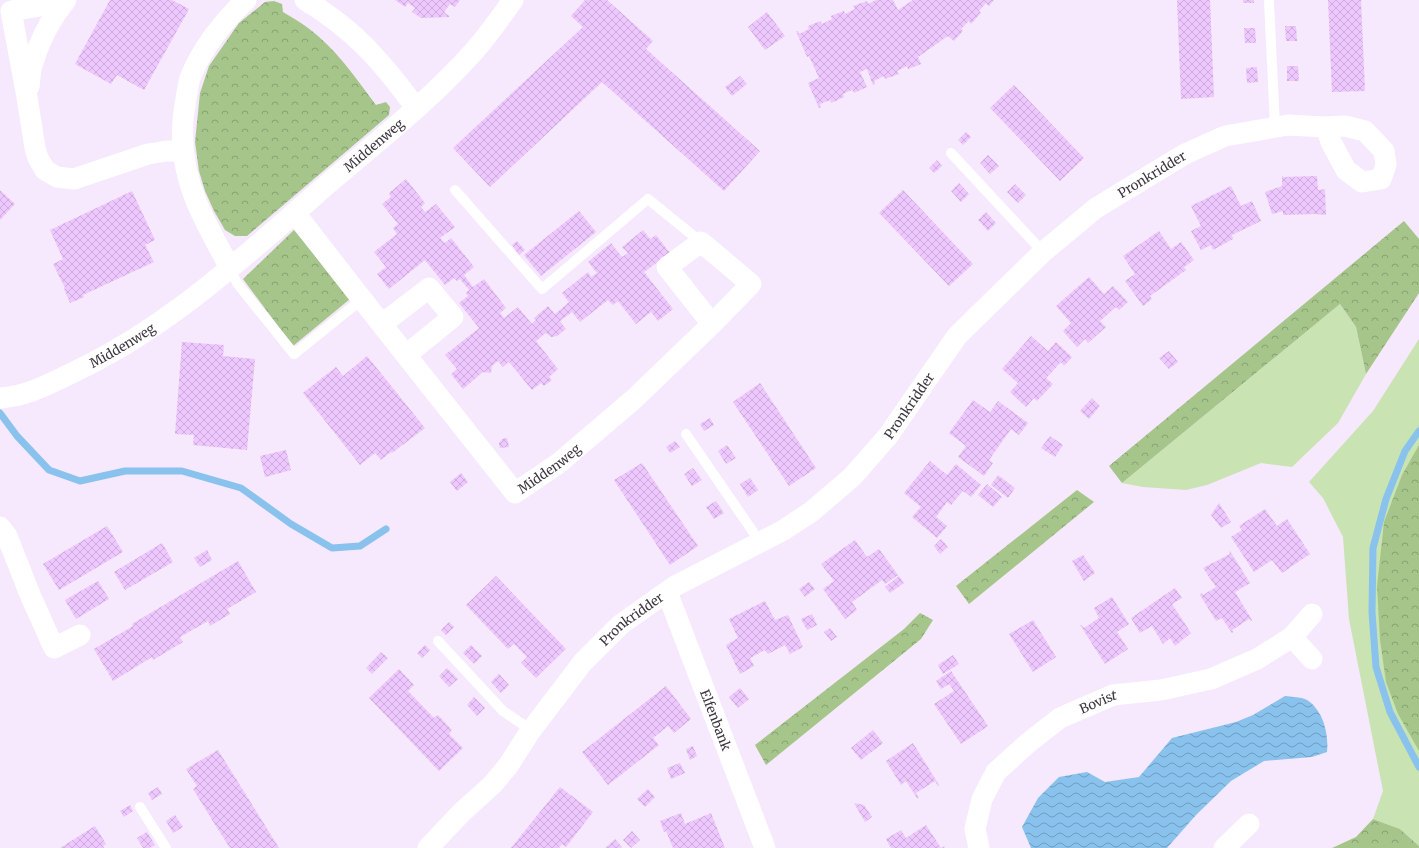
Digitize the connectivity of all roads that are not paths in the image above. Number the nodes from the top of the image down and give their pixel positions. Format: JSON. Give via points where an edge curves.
{"nodes":[{"id":1,"x":246,"y":0,"type":"edge"},
{"id":2,"x":305,"y":0,"type":"edge"},
{"id":3,"x":513,"y":0,"type":"edge"},
{"id":4,"x":65,"y":1,"type":"edge"},
{"id":5,"x":1268,"y":2,"type":"dead end"},
{"id":6,"x":27,"y":97,"type":"junction"},
{"id":7,"x":416,"y":108,"type":"junction"},
{"id":8,"x":1275,"y":126,"type":"junction"},
{"id":9,"x":1326,"y":127,"type":"dead end"},
{"id":10,"x":182,"y":151,"type":"junction"},
{"id":11,"x":951,"y":153,"type":"dead end"},
{"id":12,"x":455,"y":190,"type":"dead end"},
{"id":13,"x":294,"y":213,"type":"junction"},
{"id":14,"x":701,"y":242,"type":"junction"},
{"id":15,"x":1043,"y":252,"type":"junction"},
{"id":16,"x":230,"y":268,"type":"junction"},
{"id":17,"x":362,"y":300,"type":"junction"},
{"id":18,"x":382,"y":324,"type":"junction"},
{"id":19,"x":712,"y":324,"type":"junction"},
{"id":20,"x":406,"y":354,"type":"junction"},
{"id":21,"x":0,"y":398,"type":"edge"},
{"id":22,"x":686,"y":434,"type":"dead end"},
{"id":23,"x":0,"y":527,"type":"edge"},
{"id":24,"x":760,"y":542,"type":"junction"},
{"id":25,"x":667,"y":592,"type":"junction"},
{"id":26,"x":1312,"y":614,"type":"dead end"},
{"id":27,"x":80,"y":635,"type":"dead end"},
{"id":28,"x":1292,"y":637,"type":"junction"},
{"id":29,"x":438,"y":641,"type":"dead end"},
{"id":30,"x":1312,"y":659,"type":"dead end"},
{"id":31,"x":531,"y":730,"type":"junction"},
{"id":32,"x":140,"y":807,"type":"dead end"},
{"id":33,"x":1249,"y":824,"type":"dead end"},
{"id":34,"x":166,"y":848,"type":"edge"},
{"id":35,"x":428,"y":848,"type":"edge"},
{"id":36,"x":765,"y":848,"type":"edge"},
{"id":37,"x":979,"y":848,"type":"edge"},
{"id":38,"x":1224,"y":848,"type":"edge"}],
"edges":[{"from":1,"to":10,"type":"street","via":[[208,44],[190,80],[183,114]]},
{"from":2,"to":7,"type":"street","via":[[335,19],[359,39],[390,73]]},
{"from":3,"to":7,"type":"street","name":"Middenweg","via":[[475,50]]},
{"from":4,"to":6,"type":"street","via":[[50,24],[32,65]]},
{"from":4,"to":6,"type":"street","via":[[11,11]]},
{"from":5,"to":8,"type":"lane"},
{"from":6,"to":10,"type":"street","via":[[38,158],[45,170],[58,177],[74,179],[148,154]]},
{"from":7,"to":13,"type":"street","name":"Middenweg"},
{"from":8,"to":9,"type":"street","name":"Pronkridder"},
{"from":8,"to":15,"type":"street","name":"Pronkridder","via":[[1225,136],[1185,154],[1096,208]]},
{"from":10,"to":16,"type":"street","via":[[196,203]]},
{"from":11,"to":15,"type":"lane"},
{"from":12,"to":14,"type":"lane","via":[[542,289],[648,199]]},
{"from":13,"to":16,"type":"street","name":"Middenweg"},
{"from":13,"to":17,"type":"street","name":"Middenweg"},
{"from":14,"to":19,"type":"street","via":[[668,267]]},
{"from":14,"to":19,"type":"street","name":"Middenweg","via":[[751,284]]},
{"from":15,"to":24,"type":"street","name":"Pronkridder","via":[[957,336],[888,436],[852,477],[811,512]]},
{"from":16,"to":17,"type":"lane","via":[[237,284],[294,354]]},
{"from":16,"to":21,"type":"street","name":"Middenweg","via":[[160,323],[115,352],[25,394]]},
{"from":17,"to":18,"type":"street","name":"Middenweg"},
{"from":18,"to":20,"type":"street","name":"Middenweg"},
{"from":18,"to":20,"type":"street","via":[[429,288],[453,316]]},
{"from":19,"to":20,"type":"street","name":"Middenweg","via":[[634,399],[565,458],[514,493]]},
{"from":22,"to":24,"type":"lane"},
{"from":23,"to":27,"type":"street","via":[[7,536],[54,648]]},
{"from":24,"to":25,"type":"street","name":"Pronkridder"},
{"from":25,"to":31,"type":"street","name":"Pronkridder","via":[[620,625],[583,662]]},
{"from":25,"to":36,"type":"street","name":"Elfenbank"},
{"from":26,"to":28,"type":"street","name":"Bovist"},
{"from":28,"to":30,"type":"street"},
{"from":28,"to":37,"type":"street","name":"Bovist","via":[[1257,659],[1211,679],[1161,690],[1113,695],[1060,718],[1028,742],[996,772],[980,806],[975,829]]},
{"from":29,"to":31,"type":"lane","via":[[503,711]]},
{"from":31,"to":35,"type":"street","name":"Pronkridder","via":[[508,766],[492,785]]},
{"from":32,"to":34,"type":"lane"},
{"from":33,"to":38,"type":"street"}]}
